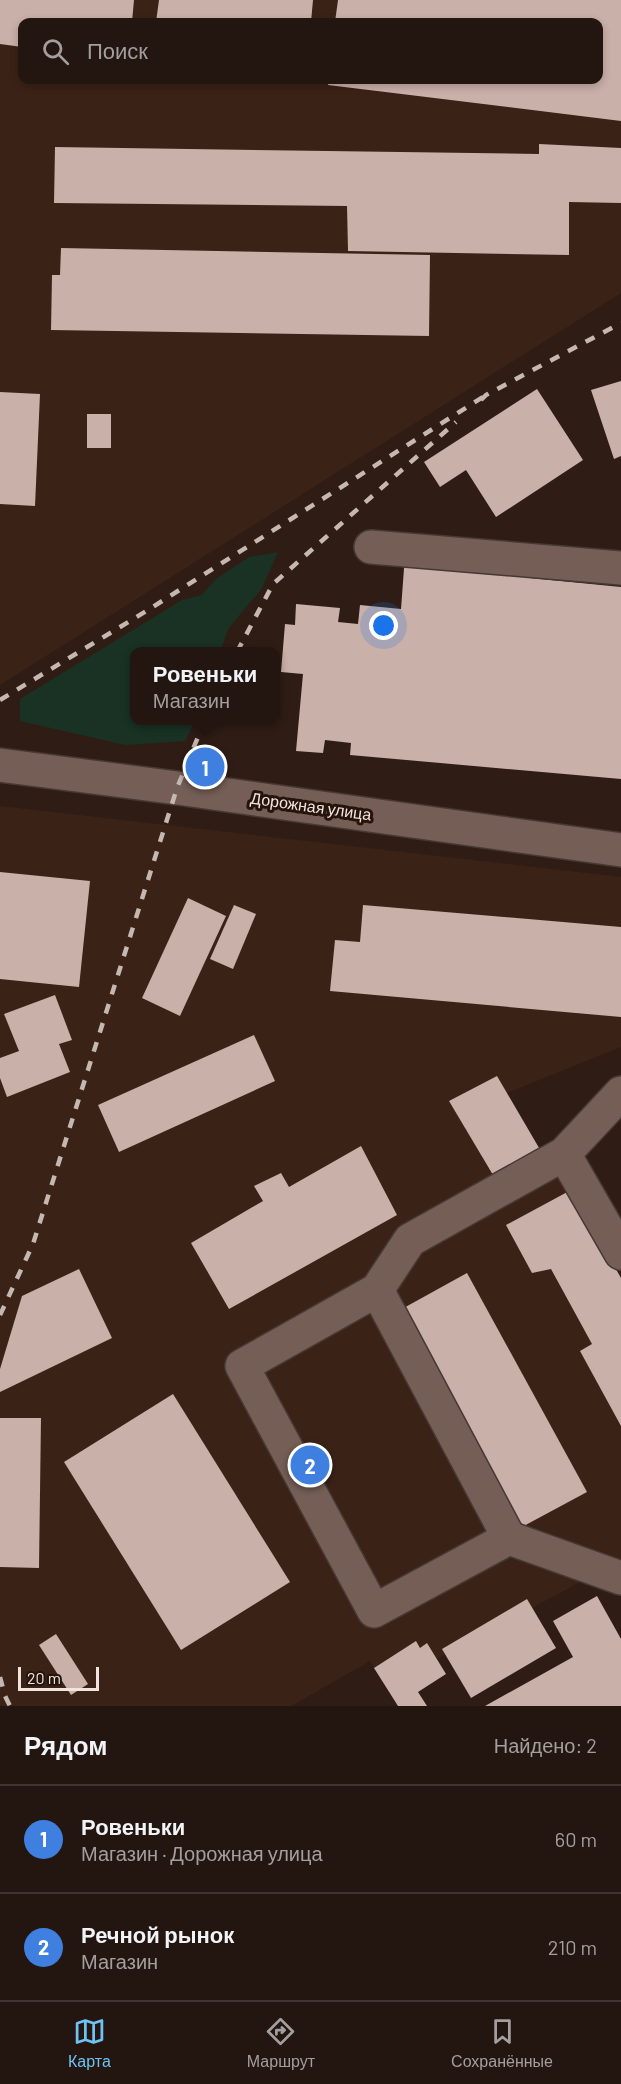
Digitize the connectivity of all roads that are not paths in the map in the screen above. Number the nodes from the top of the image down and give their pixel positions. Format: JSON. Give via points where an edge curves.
{"nodes":[{"id":1,"x":371,"y":547,"type":"dead end"},
{"id":2,"x":621,"y":567,"type":"edge"},
{"id":3,"x":0,"y":765,"type":"edge"},
{"id":4,"x":621,"y":850,"type":"edge"},
{"id":5,"x":621,"y":1093,"type":"edge"},
{"id":6,"x":564,"y":1154,"type":"junction"},
{"id":7,"x":621,"y":1253,"type":"edge"},
{"id":8,"x":377,"y":1290,"type":"junction"},
{"id":9,"x":509,"y":1538,"type":"junction"},
{"id":10,"x":621,"y":1578,"type":"edge"}],
"edges":[{"from":1,"to":2,"type":"street"},
{"from":3,"to":4,"type":"street","name":"Дорожная улица"},
{"from":5,"to":6,"type":"street"},
{"from":6,"to":7,"type":"street"},
{"from":6,"to":8,"type":"street","via":[[410,1240]]},
{"from":8,"to":9,"type":"street"},
{"from":8,"to":9,"type":"street","via":[[242,1366],[374,1611]]},
{"from":9,"to":10,"type":"street"}]}
